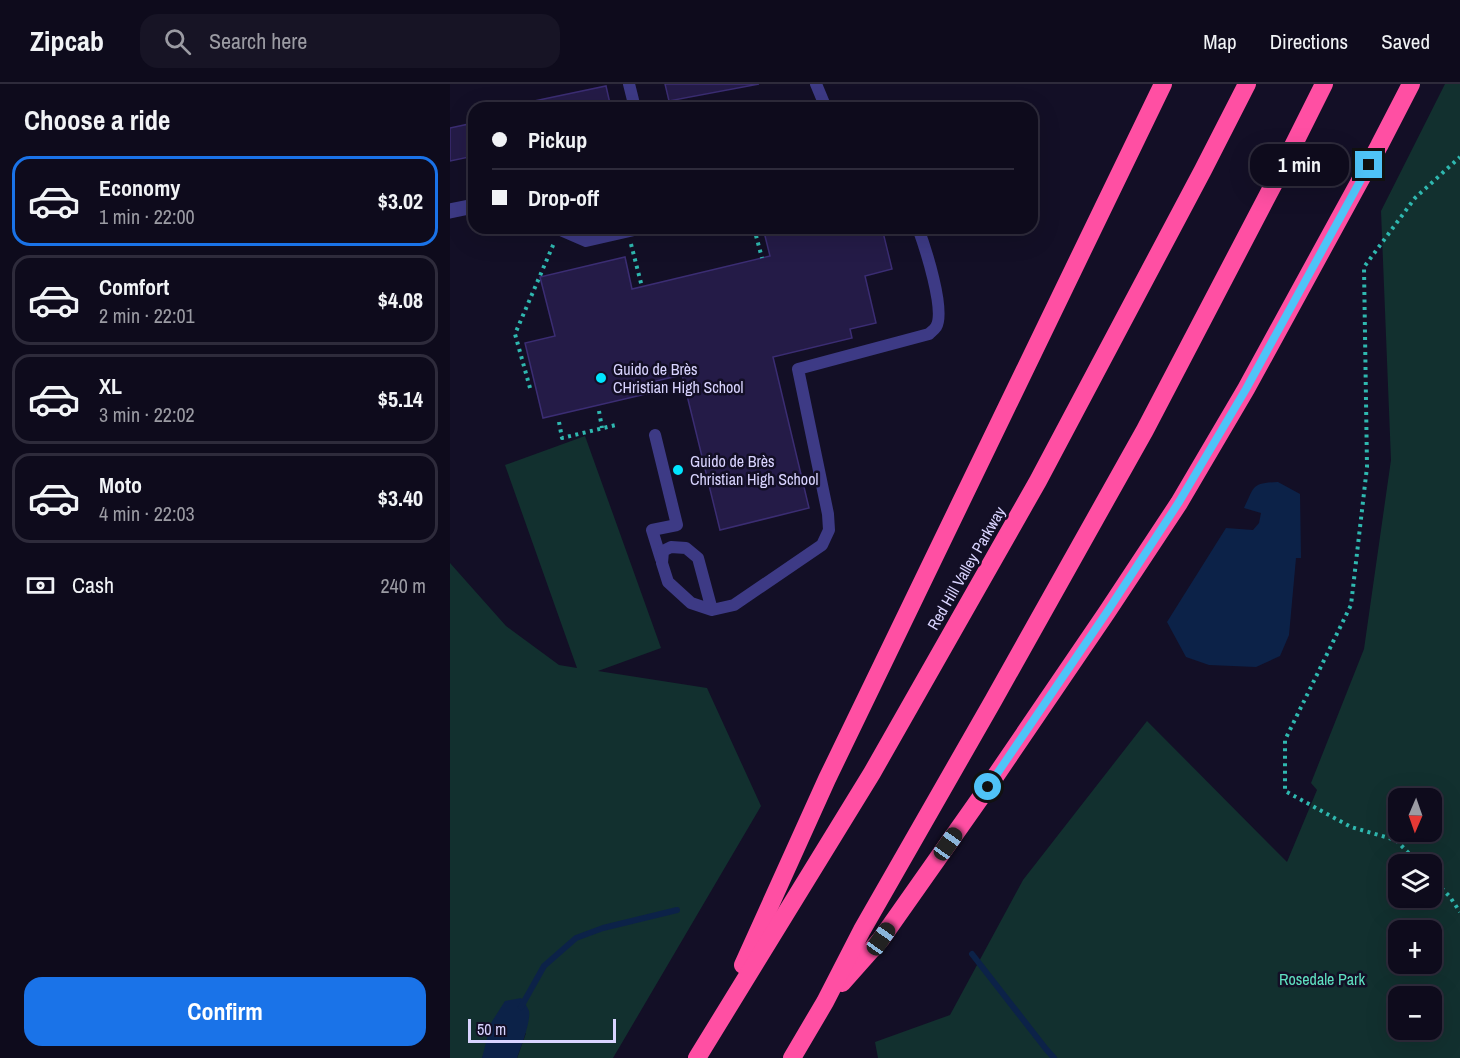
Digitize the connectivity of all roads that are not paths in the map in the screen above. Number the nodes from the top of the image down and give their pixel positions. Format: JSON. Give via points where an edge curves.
{"nodes":[{"id":1,"x":629,"y":84,"type":"edge"},
{"id":2,"x":816,"y":84,"type":"edge"},
{"id":3,"x":1163,"y":84,"type":"edge"},
{"id":4,"x":1247,"y":84,"type":"edge"},
{"id":5,"x":1324,"y":84,"type":"edge"},
{"id":6,"x":1411,"y":84,"type":"edge"},
{"id":7,"x":634,"y":102,"type":"edge"},
{"id":8,"x":824,"y":102,"type":"edge"},
{"id":9,"x":468,"y":207,"type":"edge"},
{"id":10,"x":450,"y":211,"type":"edge"},
{"id":11,"x":556,"y":234,"type":"edge"},
{"id":12,"x":617,"y":234,"type":"edge"},
{"id":13,"x":920,"y":234,"type":"edge"},
{"id":14,"x":655,"y":435,"type":"dead end"},
{"id":15,"x":662,"y":563,"type":"junction"},
{"id":16,"x":712,"y":609,"type":"junction"},
{"id":17,"x":825,"y":1002,"type":"junction"},
{"id":18,"x":711,"y":1036,"type":"junction"},
{"id":19,"x":697,"y":1058,"type":"edge"},
{"id":20,"x":792,"y":1058,"type":"edge"}],
"edges":[{"from":1,"to":7,"type":"lane"},
{"from":2,"to":8,"type":"lane"},
{"from":3,"to":18,"type":"highway","via":[[827,779]]},
{"from":4,"to":18,"type":"highway","name":"Red Hill Valley Parkway","via":[[1038,481],[872,772]]},
{"from":5,"to":17,"type":"highway","via":[[1145,430]]},
{"from":6,"to":17,"type":"highway","via":[[1246,389],[1179,502],[1002,767],[881,939]]},
{"from":9,"to":10,"type":"street"},
{"from":11,"to":12,"type":"lane","via":[[586,241]]},
{"from":13,"to":16,"type":"lane","via":[[933,272],[937,326],[929,334],[798,369],[828,514],[829,530],[822,545],[734,605]]},
{"from":14,"to":15,"type":"lane","via":[[677,525],[652,530]]},
{"from":15,"to":16,"type":"lane","via":[[668,582],[690,603]]},
{"from":15,"to":16,"type":"lane","via":[[663,551],[671,548],[686,548],[698,558]]},
{"from":17,"to":20,"type":"highway"},
{"from":18,"to":19,"type":"highway","name":"Red Hill Valley Parkway"}]}
